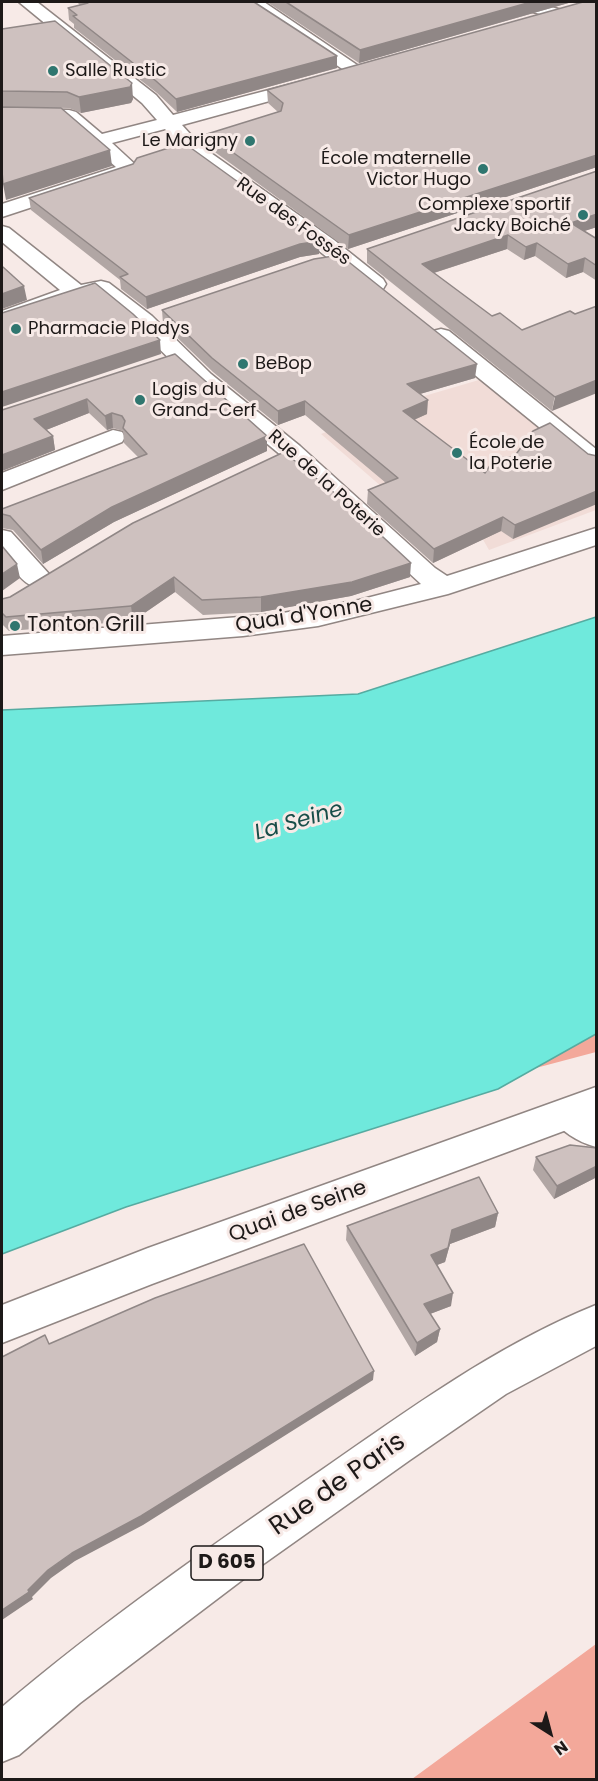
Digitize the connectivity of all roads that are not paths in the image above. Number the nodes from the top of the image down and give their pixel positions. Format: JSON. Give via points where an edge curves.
{"nodes":[{"id":1,"x":27,"y":2,"type":"edge"},
{"id":2,"x":253,"y":2,"type":"edge"},
{"id":3,"x":518,"y":2,"type":"edge"},
{"id":4,"x":589,"y":3,"type":"edge"},
{"id":5,"x":556,"y":13,"type":"junction"},
{"id":6,"x":530,"y":21,"type":"edge"},
{"id":7,"x":597,"y":25,"type":"edge"},
{"id":8,"x":378,"y":65,"type":"edge"},
{"id":9,"x":357,"y":71,"type":"junction"},
{"id":10,"x":2,"y":115,"type":"edge"},
{"id":11,"x":169,"y":122,"type":"junction"},
{"id":12,"x":99,"y":141,"type":"junction"},
{"id":13,"x":2,"y":211,"type":"edge"},
{"id":14,"x":4,"y":237,"type":"edge"},
{"id":15,"x":370,"y":252,"type":"edge"},
{"id":16,"x":345,"y":260,"type":"junction"},
{"id":17,"x":37,"y":261,"type":"junction"},
{"id":18,"x":309,"y":264,"type":"edge"},
{"id":19,"x":10,"y":271,"type":"edge"},
{"id":20,"x":76,"y":292,"type":"junction"},
{"id":21,"x":395,"y":300,"type":"edge"},
{"id":22,"x":2,"y":319,"type":"edge"},
{"id":23,"x":422,"y":322,"type":"edge"},
{"id":24,"x":113,"y":437,"type":"dead end"},
{"id":25,"x":597,"y":461,"type":"edge"},
{"id":26,"x":2,"y":482,"type":"edge"},
{"id":27,"x":597,"y":536,"type":"edge"},
{"id":28,"x":2,"y":540,"type":"edge"},
{"id":29,"x":40,"y":581,"type":"edge"},
{"id":30,"x":443,"y":586,"type":"junction"},
{"id":31,"x":2,"y":646,"type":"edge"},
{"id":32,"x":587,"y":1116,"type":"edge"},
{"id":33,"x":2,"y":1324,"type":"edge"},
{"id":34,"x":597,"y":1325,"type":"edge"},
{"id":35,"x":63,"y":1686,"type":"junction"},
{"id":36,"x":2,"y":1722,"type":"edge"},
{"id":37,"x":2,"y":1738,"type":"edge"}],
"edges":[{"from":1,"to":11,"type":"street","name":"Rue des Fossés","via":[[149,99]]},
{"from":2,"to":9,"type":"street"},
{"from":3,"to":5,"type":"street"},
{"from":4,"to":5,"type":"street"},
{"from":5,"to":6,"type":"street"},
{"from":5,"to":7,"type":"street"},
{"from":8,"to":9,"type":"street"},
{"from":9,"to":11,"type":"street","via":[[257,107]]},
{"from":10,"to":12,"type":"street","via":[[63,114]]},
{"from":11,"to":12,"type":"street"},
{"from":11,"to":16,"type":"street","name":"Rue des Fossés","via":[[195,141],[194,150]]},
{"from":12,"to":13,"type":"street","via":[[128,167],[126,170]]},
{"from":14,"to":17,"type":"street"},
{"from":15,"to":16,"type":"street"},
{"from":16,"to":18,"type":"street"},
{"from":16,"to":21,"type":"street","name":"Rue des Fossés"},
{"from":17,"to":19,"type":"street"},
{"from":17,"to":20,"type":"street"},
{"from":20,"to":22,"type":"street"},
{"from":20,"to":30,"type":"street","name":"Rue de la Poterie","via":[[102,288],[155,317],[171,361],[280,456]]},
{"from":23,"to":25,"type":"street"},
{"from":24,"to":26,"type":"street"},
{"from":27,"to":30,"type":"street","name":"Quai d'Yonne"},
{"from":28,"to":29,"type":"street"},
{"from":30,"to":31,"type":"street","name":"Quai d'Yonne","via":[[367,608],[278,623]]},
{"from":32,"to":33,"type":"street","name":"Quai de Seine","via":[[148,1267]]},
{"from":34,"to":35,"type":"street","name":"Rue de Paris","number":"D 605","via":[[491,1379],[246,1549]]},
{"from":35,"to":36,"type":"street","name":"Rue de Paris","number":"D 605"},
{"from":35,"to":37,"type":"street","name":"Rue de Paris","number":"D 605"}]}
